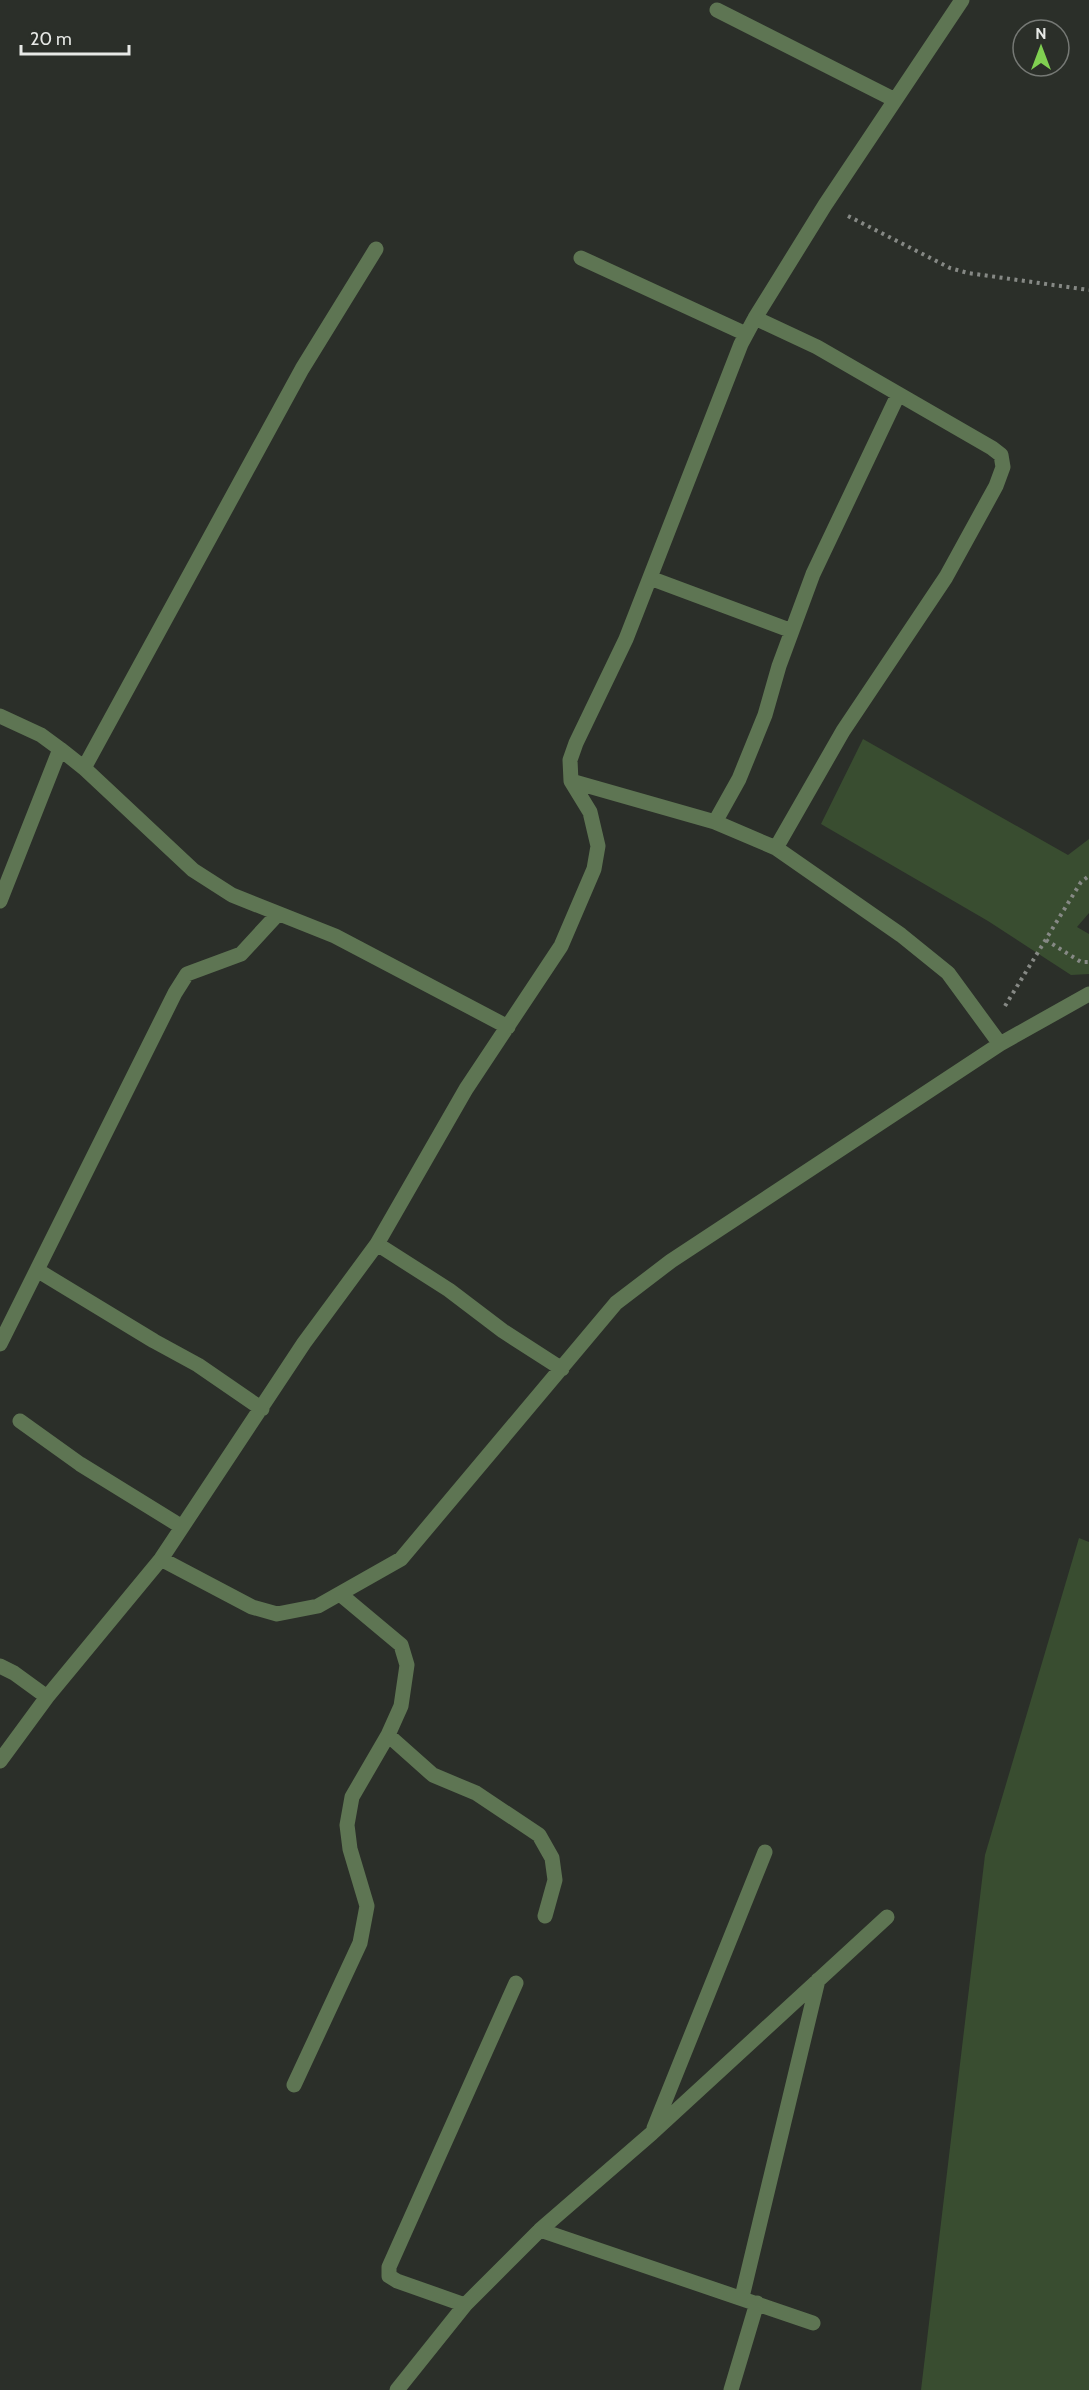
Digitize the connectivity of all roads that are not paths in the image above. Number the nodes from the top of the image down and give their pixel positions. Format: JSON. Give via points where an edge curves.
{"nodes":[{"id":1,"x":962,"y":0,"type":"edge"},
{"id":2,"x":717,"y":10,"type":"dead end"},
{"id":3,"x":895,"y":99,"type":"junction"},
{"id":4,"x":376,"y":249,"type":"dead end"},
{"id":5,"x":581,"y":258,"type":"dead end"},
{"id":6,"x":755,"y":318,"type":"junction"},
{"id":7,"x":746,"y":334,"type":"junction"},
{"id":8,"x":898,"y":395,"type":"junction"},
{"id":9,"x":650,"y":578,"type":"junction"},
{"id":10,"x":792,"y":631,"type":"junction"},
{"id":11,"x":0,"y":716,"type":"edge"},
{"id":12,"x":60,"y":749,"type":"junction"},
{"id":13,"x":84,"y":768,"type":"junction"},
{"id":14,"x":572,"y":781,"type":"junction"},
{"id":15,"x":715,"y":822,"type":"junction"},
{"id":16,"x":776,"y":848,"type":"junction"},
{"id":17,"x":0,"y":901,"type":"edge"},
{"id":18,"x":277,"y":915,"type":"junction"},
{"id":19,"x":1089,"y":994,"type":"edge"},
{"id":20,"x":508,"y":1027,"type":"junction"},
{"id":21,"x":1000,"y":1044,"type":"junction"},
{"id":22,"x":377,"y":1244,"type":"junction"},
{"id":23,"x":37,"y":1269,"type":"junction"},
{"id":24,"x":0,"y":1344,"type":"edge"},
{"id":25,"x":562,"y":1369,"type":"junction"},
{"id":26,"x":262,"y":1409,"type":"junction"},
{"id":27,"x":20,"y":1421,"type":"dead end"},
{"id":28,"x":182,"y":1527,"type":"junction"},
{"id":29,"x":161,"y":1559,"type":"junction"},
{"id":30,"x":340,"y":1594,"type":"junction"},
{"id":31,"x":0,"y":1666,"type":"edge"},
{"id":32,"x":47,"y":1697,"type":"junction"},
{"id":33,"x":388,"y":1735,"type":"junction"},
{"id":34,"x":0,"y":1761,"type":"edge"},
{"id":35,"x":765,"y":1852,"type":"dead end"},
{"id":36,"x":545,"y":1916,"type":"dead end"},
{"id":37,"x":887,"y":1917,"type":"dead end"},
{"id":38,"x":818,"y":1980,"type":"junction"},
{"id":39,"x":516,"y":1983,"type":"dead end"},
{"id":40,"x":294,"y":2085,"type":"dead end"},
{"id":41,"x":652,"y":2133,"type":"junction"},
{"id":42,"x":540,"y":2230,"type":"junction"},
{"id":43,"x":742,"y":2298,"type":"junction"},
{"id":44,"x":757,"y":2303,"type":"junction"},
{"id":45,"x":465,"y":2305,"type":"junction"},
{"id":46,"x":813,"y":2323,"type":"dead end"},
{"id":47,"x":397,"y":2390,"type":"edge"},
{"id":48,"x":731,"y":2390,"type":"edge"}],
"edges":[{"from":1,"to":3,"type":"street"},
{"from":2,"to":3,"type":"street"},
{"from":3,"to":6,"type":"street"},
{"from":4,"to":13,"type":"street","via":[[302,369]]},
{"from":5,"to":7,"type":"street"},
{"from":6,"to":7,"type":"street"},
{"from":6,"to":8,"type":"street","via":[[817,347]]},
{"from":7,"to":9,"type":"street"},
{"from":8,"to":10,"type":"street","via":[[813,574]]},
{"from":8,"to":16,"type":"street","via":[[992,448],[1001,455],[1003,467],[946,577],[843,731]]},
{"from":9,"to":10,"type":"street"},
{"from":9,"to":14,"type":"street","via":[[626,639],[576,743],[570,760]]},
{"from":10,"to":15,"type":"street","via":[[761,725],[739,779]]},
{"from":11,"to":12,"type":"street","via":[[41,735]]},
{"from":12,"to":13,"type":"street"},
{"from":12,"to":17,"type":"street"},
{"from":13,"to":18,"type":"street","via":[[193,870],[232,895]]},
{"from":14,"to":15,"type":"street"},
{"from":14,"to":20,"type":"street","via":[[590,812],[595,830],[598,846],[594,869],[561,946]]},
{"from":15,"to":16,"type":"street"},
{"from":16,"to":21,"type":"street","via":[[901,935],[948,973]]},
{"from":18,"to":20,"type":"street","via":[[335,936]]},
{"from":18,"to":23,"type":"street","via":[[241,954],[187,974]]},
{"from":19,"to":21,"type":"street"},
{"from":20,"to":22,"type":"street","via":[[466,1089]]},
{"from":21,"to":25,"type":"street","via":[[670,1261],[616,1303]]},
{"from":22,"to":25,"type":"street"},
{"from":22,"to":26,"type":"street","via":[[304,1343]]},
{"from":23,"to":24,"type":"street"},
{"from":23,"to":26,"type":"street","via":[[198,1365]]},
{"from":25,"to":30,"type":"street","via":[[401,1560]]},
{"from":26,"to":28,"type":"street"},
{"from":27,"to":28,"type":"street","via":[[80,1464]]},
{"from":28,"to":29,"type":"street"},
{"from":29,"to":30,"type":"street","via":[[252,1607],[277,1614],[318,1606]]},
{"from":29,"to":32,"type":"street"},
{"from":30,"to":33,"type":"street","via":[[401,1645],[407,1665],[401,1706]]},
{"from":31,"to":32,"type":"street"},
{"from":32,"to":34,"type":"street"},
{"from":33,"to":36,"type":"street","via":[[433,1775],[477,1793],[539,1835],[552,1858],[555,1880]]},
{"from":33,"to":40,"type":"street","via":[[352,1797],[347,1825],[350,1850],[367,1906],[360,1943]]},
{"from":35,"to":41,"type":"street"},
{"from":37,"to":38,"type":"street"},
{"from":38,"to":41,"type":"street"},
{"from":38,"to":43,"type":"street"},
{"from":39,"to":45,"type":"street","via":[[388,2267],[389,2276],[397,2281]]},
{"from":41,"to":42,"type":"street"},
{"from":42,"to":43,"type":"street"},
{"from":42,"to":45,"type":"street"},
{"from":43,"to":44,"type":"street"},
{"from":44,"to":46,"type":"street"},
{"from":44,"to":48,"type":"street"},
{"from":45,"to":47,"type":"street"}]}
